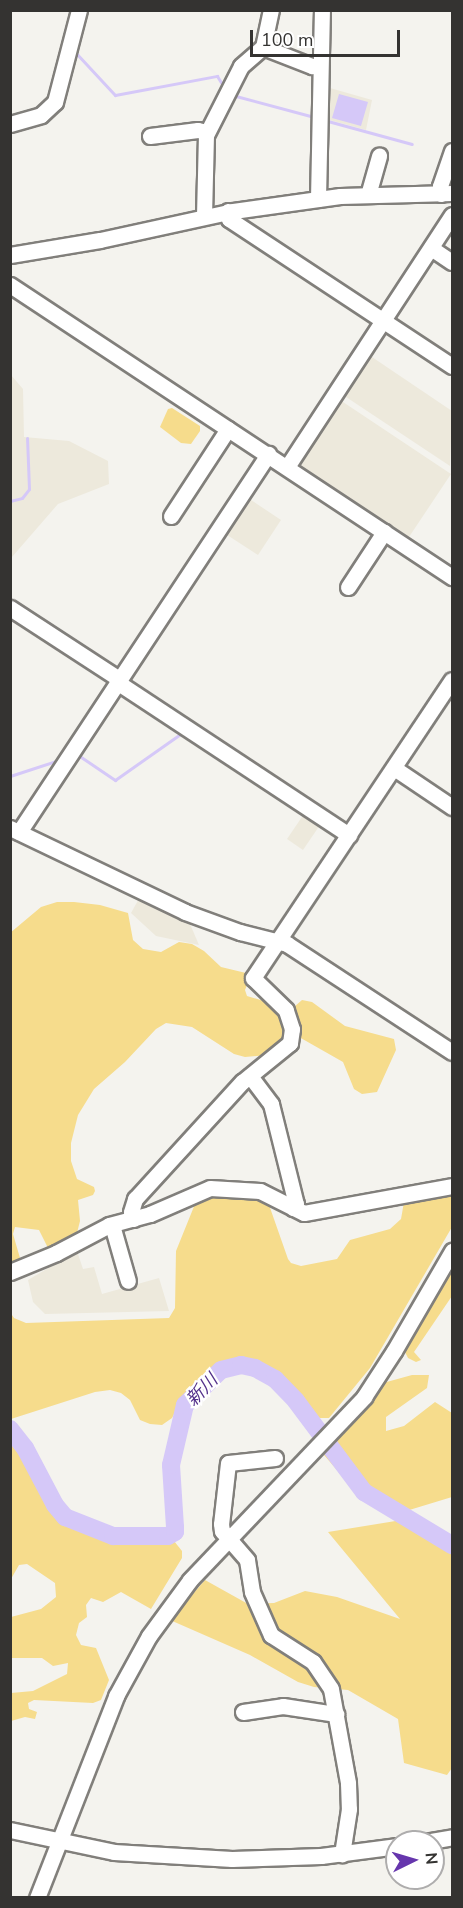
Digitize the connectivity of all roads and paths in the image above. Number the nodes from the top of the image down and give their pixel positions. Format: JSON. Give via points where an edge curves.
{"nodes":[{"id":1,"x":79,"y":10,"type":"edge"},
{"id":2,"x":272,"y":10,"type":"edge"},
{"id":3,"x":322,"y":10,"type":"edge"},
{"id":4,"x":263,"y":48,"type":"junction"},
{"id":5,"x":320,"y":66,"type":"junction"},
{"id":6,"x":10,"y":124,"type":"edge"},
{"id":7,"x":207,"y":132,"type":"junction"},
{"id":8,"x":150,"y":136,"type":"dead end"},
{"id":9,"x":453,"y":151,"type":"edge"},
{"id":10,"x":379,"y":156,"type":"dead end"},
{"id":11,"x":447,"y":194,"type":"edge"},
{"id":12,"x":368,"y":195,"type":"junction"},
{"id":13,"x":318,"y":199,"type":"junction"},
{"id":14,"x":228,"y":211,"type":"junction"},
{"id":15,"x":453,"y":215,"type":"edge"},
{"id":16,"x":204,"y":216,"type":"junction"},
{"id":17,"x":431,"y":248,"type":"junction"},
{"id":18,"x":10,"y":255,"type":"edge"},
{"id":19,"x":453,"y":262,"type":"edge"},
{"id":20,"x":10,"y":285,"type":"edge"},
{"id":21,"x":383,"y":320,"type":"junction"},
{"id":22,"x":453,"y":366,"type":"edge"},
{"id":23,"x":228,"y":429,"type":"junction"},
{"id":24,"x":268,"y":454,"type":"junction"},
{"id":25,"x":286,"y":467,"type":"junction"},
{"id":26,"x":171,"y":516,"type":"dead end"},
{"id":27,"x":384,"y":532,"type":"junction"},
{"id":28,"x":453,"y":576,"type":"edge"},
{"id":29,"x":348,"y":587,"type":"dead end"},
{"id":30,"x":10,"y":608,"type":"edge"},
{"id":31,"x":453,"y":680,"type":"edge"},
{"id":32,"x":118,"y":681,"type":"junction"},
{"id":33,"x":394,"y":768,"type":"junction"},
{"id":34,"x":453,"y":807,"type":"edge"},
{"id":35,"x":15,"y":830,"type":"edge"},
{"id":36,"x":349,"y":835,"type":"junction"},
{"id":37,"x":279,"y":940,"type":"junction"},
{"id":38,"x":453,"y":1052,"type":"edge"},
{"id":39,"x":250,"y":1076,"type":"junction"},
{"id":40,"x":453,"y":1186,"type":"edge"},
{"id":41,"x":292,"y":1208,"type":"junction"},
{"id":42,"x":133,"y":1219,"type":"junction"},
{"id":43,"x":112,"y":1225,"type":"junction"},
{"id":44,"x":453,"y":1251,"type":"edge"},
{"id":45,"x":10,"y":1272,"type":"edge"},
{"id":46,"x":128,"y":1281,"type":"dead end"},
{"id":47,"x":269,"y":1456,"type":"dead end"},
{"id":48,"x":230,"y":1538,"type":"junction"},
{"id":49,"x":243,"y":1712,"type":"dead end"},
{"id":50,"x":336,"y":1714,"type":"junction"},
{"id":51,"x":10,"y":1830,"type":"edge"},
{"id":52,"x":60,"y":1839,"type":"junction"},
{"id":53,"x":385,"y":1848,"type":"edge"},
{"id":54,"x":342,"y":1854,"type":"junction"},
{"id":55,"x":37,"y":1898,"type":"edge"}],
"edges":[{"from":1,"to":6,"type":"street","via":[[56,102],[41,115]]},
{"from":2,"to":4,"type":"street"},
{"from":3,"to":5,"type":"street"},
{"from":4,"to":5,"type":"street"},
{"from":4,"to":7,"type":"street","via":[[242,66]]},
{"from":5,"to":13,"type":"street"},
{"from":7,"to":8,"type":"street"},
{"from":7,"to":16,"type":"street"},
{"from":9,"to":11,"type":"street","via":[[440,186]]},
{"from":10,"to":12,"type":"street"},
{"from":11,"to":12,"type":"street"},
{"from":12,"to":13,"type":"street"},
{"from":13,"to":14,"type":"street"},
{"from":14,"to":16,"type":"street"},
{"from":14,"to":21,"type":"street","via":[[229,219]]},
{"from":15,"to":17,"type":"street"},
{"from":16,"to":18,"type":"street","via":[[100,240]]},
{"from":17,"to":19,"type":"street"},
{"from":17,"to":21,"type":"street"},
{"from":20,"to":23,"type":"street"},
{"from":21,"to":22,"type":"street"},
{"from":21,"to":25,"type":"street"},
{"from":23,"to":24,"type":"street"},
{"from":23,"to":26,"type":"street"},
{"from":24,"to":25,"type":"street"},
{"from":24,"to":32,"type":"street"},
{"from":25,"to":27,"type":"street"},
{"from":27,"to":28,"type":"street"},
{"from":27,"to":29,"type":"street"},
{"from":30,"to":32,"type":"street"},
{"from":31,"to":33,"type":"street"},
{"from":32,"to":35,"type":"street"},
{"from":32,"to":36,"type":"street"},
{"from":33,"to":34,"type":"street"},
{"from":33,"to":36,"type":"street"},
{"from":35,"to":37,"type":"street","via":[[185,912],[240,932]]},
{"from":36,"to":37,"type":"street"},
{"from":37,"to":38,"type":"street"},
{"from":37,"to":39,"type":"street","via":[[253,978],[286,1010],[292,1036],[285,1049]]},
{"from":39,"to":41,"type":"street","via":[[271,1104],[296,1204]]},
{"from":39,"to":42,"type":"street","via":[[135,1199]]},
{"from":40,"to":41,"type":"street","via":[[304,1213]]},
{"from":41,"to":42,"type":"street","via":[[260,1191],[217,1187]]},
{"from":42,"to":43,"type":"street"},
{"from":43,"to":45,"type":"street"},
{"from":43,"to":46,"type":"street"},
{"from":44,"to":48,"type":"street","via":[[380,1375],[336,1428]]},
{"from":47,"to":48,"type":"street","via":[[228,1463],[220,1520],[222,1531]]},
{"from":48,"to":50,"type":"street","via":[[247,1560],[252,1592],[271,1635],[318,1668],[328,1682]]},
{"from":48,"to":52,"type":"street","via":[[169,1607],[131,1665]]},
{"from":49,"to":50,"type":"street","via":[[283,1706]]},
{"from":50,"to":54,"type":"street","via":[[348,1783],[349,1809]]},
{"from":51,"to":52,"type":"street"},
{"from":52,"to":54,"type":"street","via":[[114,1852],[170,1856],[232,1859]]},
{"from":52,"to":55,"type":"street"},
{"from":53,"to":54,"type":"street"}]}
